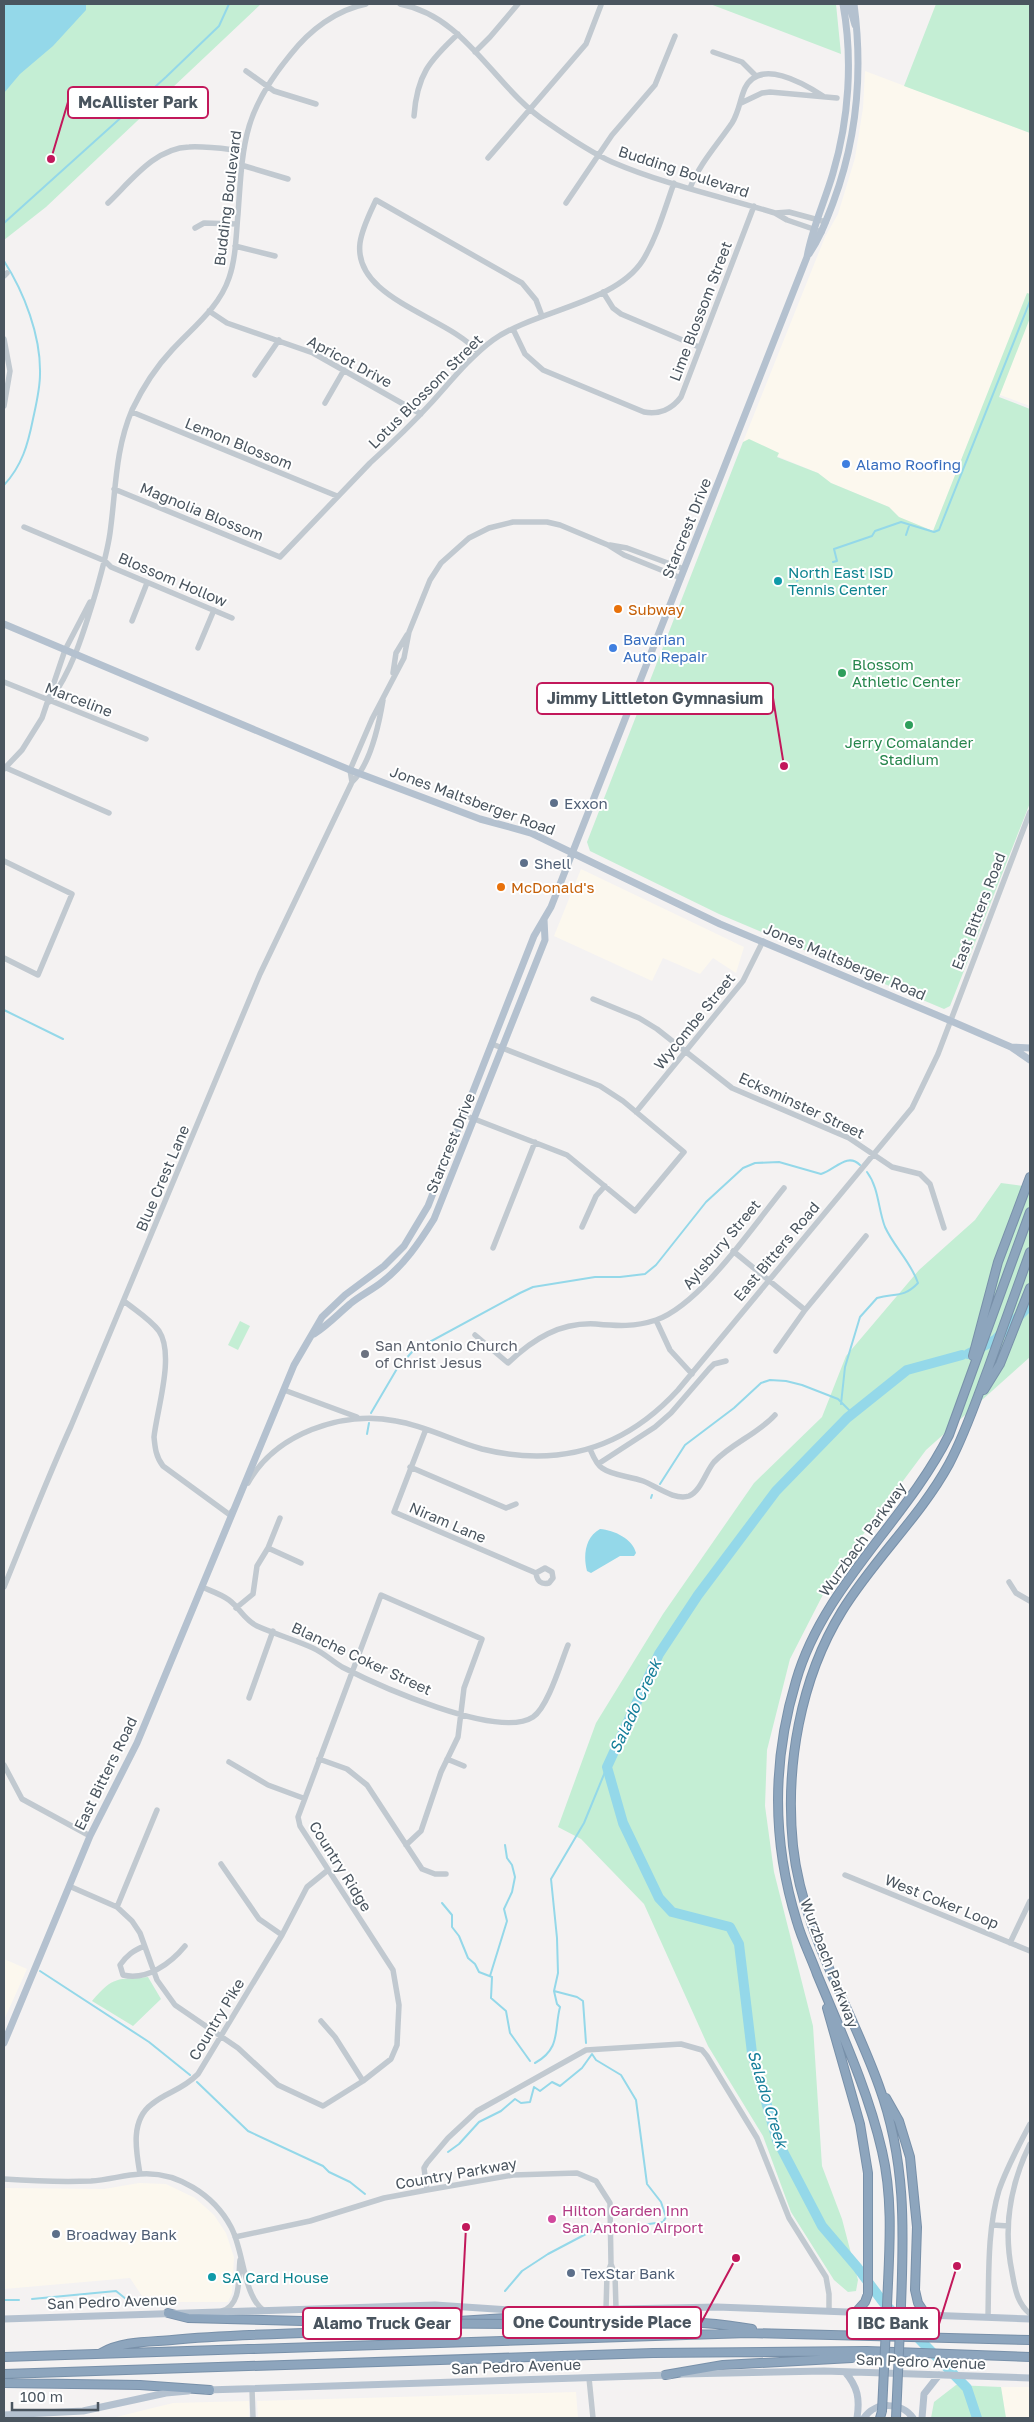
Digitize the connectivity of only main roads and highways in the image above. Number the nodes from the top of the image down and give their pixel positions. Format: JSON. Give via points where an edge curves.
{"nodes":[{"id":1,"x":843,"y":4,"type":"edge"},
{"id":2,"x":849,"y":4,"type":"edge"},
{"id":3,"x":854,"y":4,"type":"edge"},
{"id":4,"x":857,"y":27,"type":"junction"},
{"id":5,"x":807,"y":257,"type":"junction"},
{"id":6,"x":4,"y":624,"type":"edge"},
{"id":7,"x":572,"y":853,"type":"junction"},
{"id":8,"x":544,"y":919,"type":"junction"},
{"id":9,"x":1011,"y":1047,"type":"junction"},
{"id":10,"x":1030,"y":1048,"type":"edge"},
{"id":11,"x":1030,"y":1060,"type":"edge"},
{"id":12,"x":1030,"y":1177,"type":"edge"},
{"id":13,"x":1030,"y":1212,"type":"edge"},
{"id":14,"x":406,"y":1242,"type":"junction"},
{"id":15,"x":415,"y":1249,"type":"junction"},
{"id":16,"x":1030,"y":1252,"type":"edge"},
{"id":17,"x":364,"y":1281,"type":"junction"},
{"id":18,"x":1030,"y":1288,"type":"edge"},
{"id":19,"x":370,"y":1290,"type":"junction"},
{"id":20,"x":314,"y":1334,"type":"junction"},
{"id":21,"x":966,"y":1385,"type":"junction"},
{"id":22,"x":976,"y":1402,"type":"junction"},
{"id":23,"x":230,"y":1515,"type":"joint"},
{"id":24,"x":820,"y":1982,"type":"junction"},
{"id":25,"x":4,"y":2044,"type":"edge"},
{"id":26,"x":879,"y":2085,"type":"junction"},
{"id":27,"x":553,"y":2311,"type":"junction"},
{"id":28,"x":856,"y":2312,"type":"junction"},
{"id":29,"x":168,"y":2313,"type":"junction"},
{"id":30,"x":926,"y":2315,"type":"junction"},
{"id":31,"x":4,"y":2318,"type":"edge"},
{"id":32,"x":1030,"y":2319,"type":"edge"},
{"id":33,"x":771,"y":2332,"type":"junction"},
{"id":34,"x":1030,"y":2340,"type":"edge"},
{"id":35,"x":867,"y":2351,"type":"junction"},
{"id":36,"x":100,"y":2354,"type":"junction"},
{"id":37,"x":4,"y":2357,"type":"edge"},
{"id":38,"x":1030,"y":2357,"type":"edge"},
{"id":39,"x":844,"y":2372,"type":"junction"},
{"id":40,"x":4,"y":2374,"type":"edge"},
{"id":41,"x":664,"y":2375,"type":"junction"},
{"id":42,"x":939,"y":2375,"type":"junction"},
{"id":43,"x":1030,"y":2378,"type":"edge"},
{"id":44,"x":4,"y":2383,"type":"edge"},
{"id":45,"x":210,"y":2390,"type":"junction"},
{"id":46,"x":4,"y":2415,"type":"edge"},
{"id":47,"x":881,"y":2416,"type":"edge"},
{"id":48,"x":857,"y":2418,"type":"edge"},
{"id":49,"x":864,"y":2418,"type":"edge"},
{"id":50,"x":896,"y":2418,"type":"edge"},
{"id":51,"x":913,"y":2418,"type":"edge"},
{"id":52,"x":922,"y":2418,"type":"edge"}],
"edges":[{"from":1,"to":5,"type":"main road","name":"Starcrest Drive","via":[[848,67],[845,115],[833,173]]},
{"from":2,"to":4,"type":"main road","via":[[851,18]]},
{"from":3,"to":4,"type":"main road","name":"Starcrest Drive"},
{"from":4,"to":5,"type":"main road","name":"Starcrest Drive","via":[[858,82],[851,142],[844,174],[826,222]]},
{"from":5,"to":7,"type":"main road","name":"Starcrest Drive"},
{"from":6,"to":7,"type":"main road","name":"Jones Maltsberger Road","via":[[350,770],[480,819],[531,833]]},
{"from":7,"to":8,"type":"main road","name":"Starcrest Drive"},
{"from":7,"to":9,"type":"main road","name":"Jones Maltsberger Road","via":[[720,924]]},
{"from":8,"to":14,"type":"main road","name":"Starcrest Drive","via":[[534,936],[428,1206]]},
{"from":8,"to":15,"type":"main road","name":"Starcrest Drive","via":[[545,940],[434,1219]]},
{"from":9,"to":10,"type":"main road","name":"Jones Maltsberger Road"},
{"from":9,"to":11,"type":"main road","name":"Jones Maltsberger Road"},
{"from":12,"to":21,"type":"highway","via":[[998,1262]]},
{"from":13,"to":21,"type":"highway","name":"Wurzbach Parkway"},
{"from":14,"to":15,"type":"main road"},
{"from":14,"to":17,"type":"main road","name":"Starcrest Drive","via":[[384,1266]]},
{"from":15,"to":19,"type":"main road","name":"Starcrest Drive"},
{"from":16,"to":22,"type":"highway","name":"Wurzbach Parkway"},
{"from":17,"to":19,"type":"main road"},
{"from":17,"to":20,"type":"main road","name":"Starcrest Drive","via":[[322,1317]]},
{"from":18,"to":22,"type":"highway","via":[[1000,1364]]},
{"from":19,"to":20,"type":"main road","name":"Starcrest Drive"},
{"from":20,"to":23,"type":"main road","name":"Starcrest Drive","via":[[294,1365]]},
{"from":21,"to":24,"type":"highway","name":"Wurzbach Parkway","via":[[949,1435],[933,1467],[835,1596],[796,1680],[781,1740],[779,1839],[797,1924]]},
{"from":22,"to":26,"type":"highway","name":"Wurzbach Parkway","via":[[949,1464],[930,1494],[842,1612],[818,1660],[794,1747],[791,1792],[798,1876],[811,1922]]},
{"from":23,"to":25,"type":"main road","name":"East Bitters Road","via":[[136,1744],[90,1836]]},
{"from":24,"to":28,"type":"highway","via":[[860,2124],[868,2173],[868,2294]]},
{"from":24,"to":47,"type":"highway","name":"Wurzbach Parkway","bridge":true,"via":[[874,2123],[888,2190],[890,2233]]},
{"from":26,"to":30,"type":"highway","via":[[899,2121],[910,2157],[917,2227],[915,2290]]},
{"from":26,"to":50,"type":"highway","name":"Wurzbach Parkway","bridge":true,"via":[[891,2126],[904,2216]]},
{"from":27,"to":28,"type":"main road","name":"San Pedro Avenue","via":[[717,2307]]},
{"from":27,"to":29,"type":"main road","name":"San Pedro Avenue","via":[[435,2304]]},
{"from":27,"to":36,"type":"highway","via":[[539,2316],[484,2318],[375,2330],[186,2338],[114,2345]]},
{"from":28,"to":30,"type":"main road","name":"San Pedro Avenue","bridge":true},
{"from":29,"to":31,"type":"main road","name":"San Pedro Avenue"},
{"from":29,"to":33,"type":"highway","bridge":true,"via":[[188,2318],[379,2322],[671,2323],[729,2325]]},
{"from":30,"to":32,"type":"main road","name":"San Pedro Avenue"},
{"from":33,"to":34,"type":"highway","bridge":true},
{"from":33,"to":36,"type":"highway"},
{"from":35,"to":38,"type":"highway"},
{"from":35,"to":40,"type":"highway","via":[[617,2354]]},
{"from":35,"to":41,"type":"highway","via":[[852,2358],[723,2365]]},
{"from":36,"to":37,"type":"highway"},
{"from":39,"to":41,"type":"main road","name":"San Pedro Avenue"},
{"from":39,"to":42,"type":"main road","name":"San Pedro Avenue"},
{"from":39,"to":48,"type":"main road","via":[[858,2394]]},
{"from":41,"to":45,"type":"main road","name":"San Pedro Avenue"},
{"from":42,"to":43,"type":"main road","name":"San Pedro Avenue"},
{"from":42,"to":52,"type":"main road","via":[[924,2394]]},
{"from":44,"to":45,"type":"highway","via":[[140,2385]]},
{"from":45,"to":46,"type":"main road","name":"San Pedro Avenue","via":[[166,2393],[76,2412]]},
{"from":49,"to":51,"type":"main road","via":[[876,2407],[889,2406],[904,2410]]}]}
